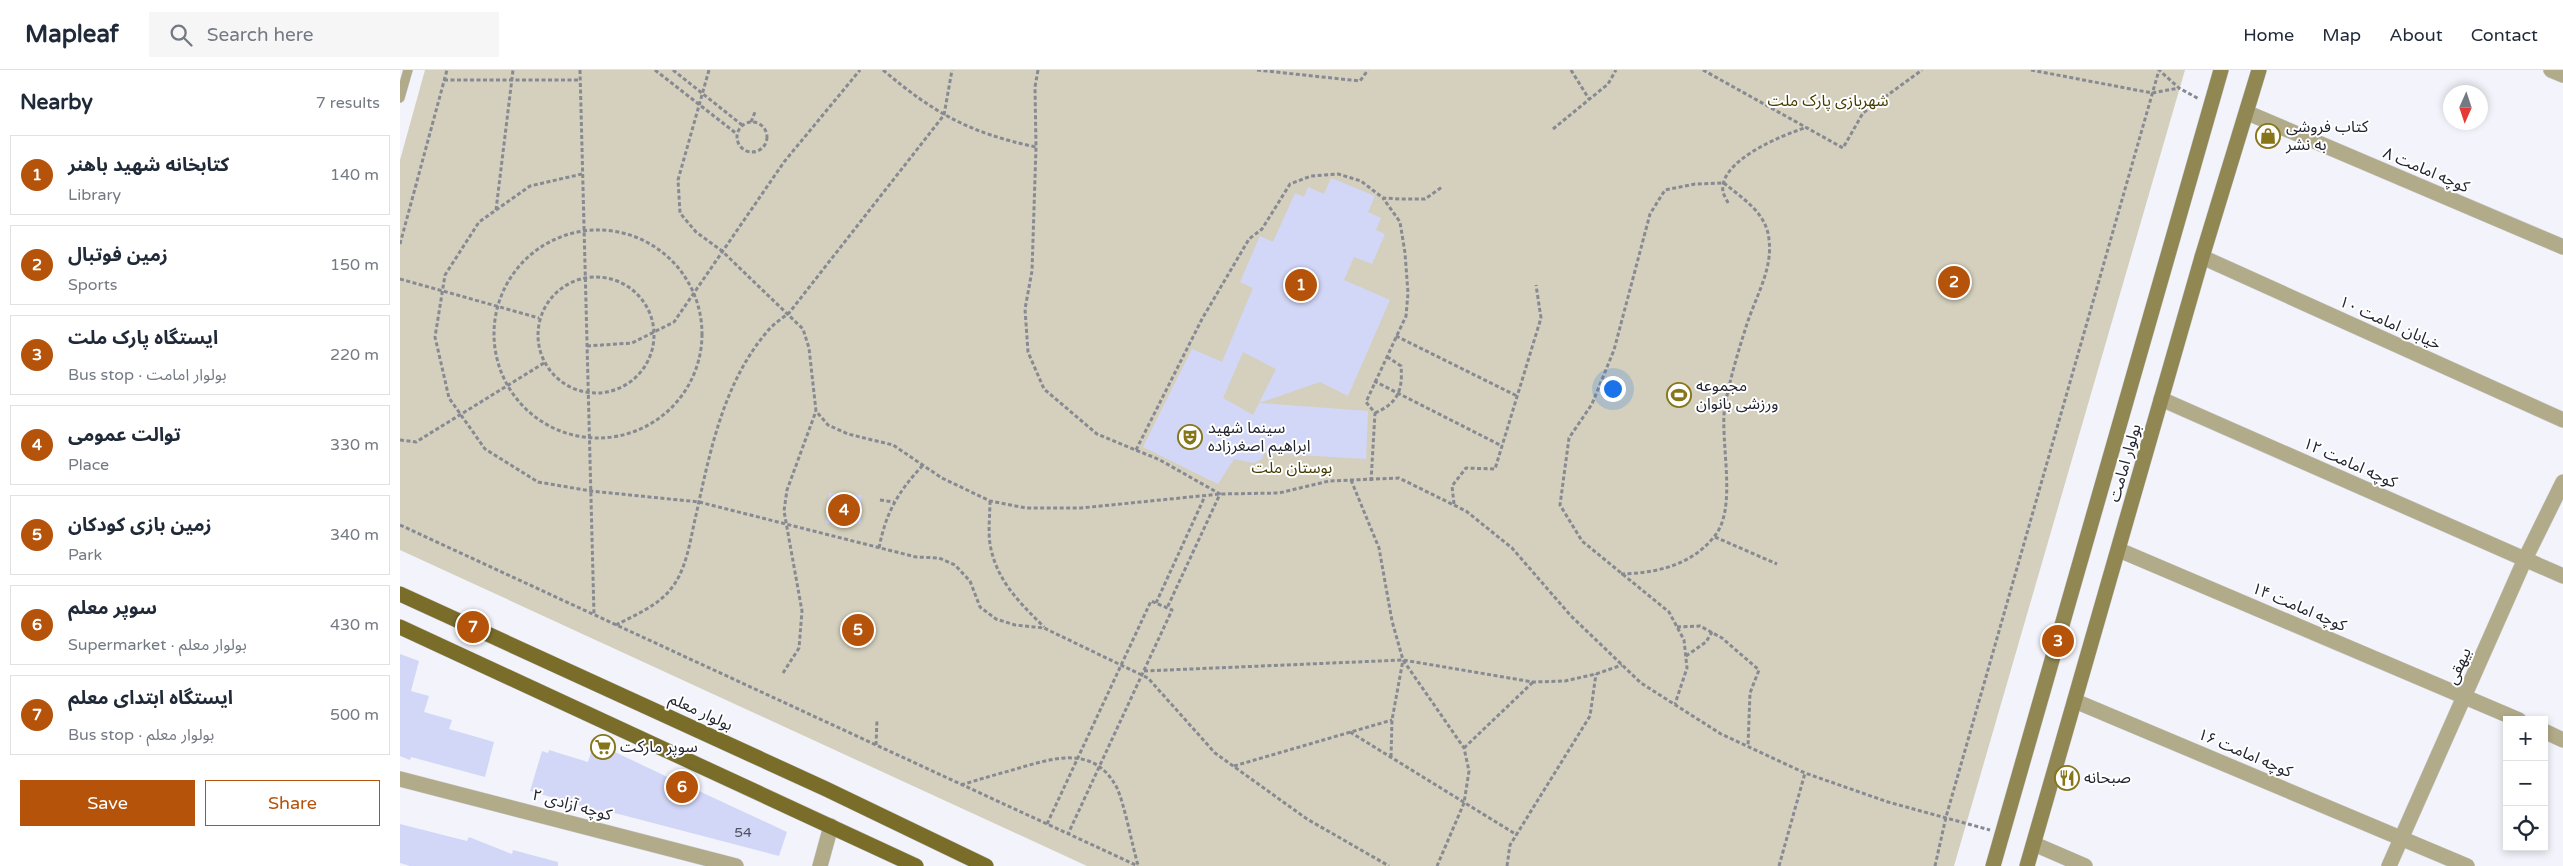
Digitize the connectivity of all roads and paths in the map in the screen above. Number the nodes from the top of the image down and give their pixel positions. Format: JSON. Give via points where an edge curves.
{"nodes":[{"id":1,"x":408,"y":70,"type":"edge"},
{"id":2,"x":447,"y":70,"type":"edge"},
{"id":3,"x":513,"y":70,"type":"edge"},
{"id":4,"x":580,"y":70,"type":"edge"},
{"id":5,"x":655,"y":70,"type":"edge"},
{"id":6,"x":673,"y":70,"type":"edge"},
{"id":7,"x":709,"y":70,"type":"edge"},
{"id":8,"x":859,"y":70,"type":"edge"},
{"id":9,"x":883,"y":70,"type":"edge"},
{"id":10,"x":952,"y":70,"type":"edge"},
{"id":11,"x":1038,"y":70,"type":"edge"},
{"id":12,"x":1257,"y":70,"type":"edge"},
{"id":13,"x":1368,"y":70,"type":"edge"},
{"id":14,"x":1571,"y":70,"type":"edge"},
{"id":15,"x":1616,"y":70,"type":"edge"},
{"id":16,"x":1702,"y":70,"type":"edge"},
{"id":17,"x":1920,"y":70,"type":"edge"},
{"id":18,"x":2031,"y":70,"type":"edge"},
{"id":19,"x":2158,"y":70,"type":"edge"},
{"id":20,"x":2221,"y":70,"type":"edge"},
{"id":21,"x":2259,"y":70,"type":"edge"},
{"id":22,"x":2551,"y":70,"type":"edge"},
{"id":23,"x":2563,"y":75,"type":"edge"},
{"id":24,"x":444,"y":80,"type":"junction"},
{"id":25,"x":512,"y":80,"type":"junction"},
{"id":26,"x":580,"y":80,"type":"junction"},
{"id":27,"x":2179,"y":88,"type":"junction"},
{"id":28,"x":702,"y":93,"type":"junction"},
{"id":29,"x":2152,"y":93,"type":"junction"},
{"id":30,"x":400,"y":98,"type":"edge"},
{"id":31,"x":1590,"y":99,"type":"junction"},
{"id":32,"x":698,"y":104,"type":"junction"},
{"id":33,"x":2211,"y":105,"type":"junction"},
{"id":34,"x":755,"y":112,"type":"dead end"},
{"id":35,"x":2248,"y":113,"type":"junction"},
{"id":36,"x":944,"y":115,"type":"junction"},
{"id":37,"x":751,"y":122,"type":"junction"},
{"id":38,"x":742,"y":125,"type":"junction"},
{"id":39,"x":1805,"y":128,"type":"junction"},
{"id":40,"x":1553,"y":129,"type":"dead end"},
{"id":41,"x":737,"y":134,"type":"junction"},
{"id":42,"x":1036,"y":147,"type":"junction"},
{"id":43,"x":582,"y":174,"type":"junction"},
{"id":44,"x":1724,"y":183,"type":"junction"},
{"id":45,"x":1442,"y":187,"type":"dead end"},
{"id":46,"x":1383,"y":198,"type":"junction"},
{"id":47,"x":1728,"y":203,"type":"dead end"},
{"id":48,"x":496,"y":210,"type":"junction"},
{"id":49,"x":584,"y":230,"type":"junction"},
{"id":50,"x":400,"y":244,"type":"edge"},
{"id":51,"x":2563,"y":247,"type":"edge"},
{"id":52,"x":722,"y":251,"type":"junction"},
{"id":53,"x":2202,"y":257,"type":"junction"},
{"id":54,"x":585,"y":278,"type":"junction"},
{"id":55,"x":400,"y":280,"type":"edge"},
{"id":56,"x":1536,"y":285,"type":"dead end"},
{"id":57,"x":443,"y":291,"type":"junction"},
{"id":58,"x":693,"y":294,"type":"junction"},
{"id":59,"x":496,"y":306,"type":"junction"},
{"id":60,"x":789,"y":313,"type":"junction"},
{"id":61,"x":539,"y":318,"type":"junction"},
{"id":62,"x":654,"y":332,"type":"junction"},
{"id":63,"x":1396,"y":336,"type":"junction"},
{"id":64,"x":587,"y":346,"type":"junction"},
{"id":65,"x":1386,"y":356,"type":"junction"},
{"id":66,"x":544,"y":363,"type":"junction"},
{"id":67,"x":1374,"y":381,"type":"junction"},
{"id":68,"x":506,"y":387,"type":"junction"},
{"id":69,"x":588,"y":392,"type":"junction"},
{"id":70,"x":1398,"y":393,"type":"junction"},
{"id":71,"x":1517,"y":396,"type":"junction"},
{"id":72,"x":2162,"y":399,"type":"junction"},
{"id":73,"x":816,"y":411,"type":"junction"},
{"id":74,"x":1375,"y":414,"type":"junction"},
{"id":75,"x":461,"y":415,"type":"junction"},
{"id":76,"x":2563,"y":420,"type":"edge"},
{"id":77,"x":589,"y":437,"type":"junction"},
{"id":78,"x":400,"y":440,"type":"edge"},
{"id":79,"x":1502,"y":446,"type":"junction"},
{"id":80,"x":1136,"y":450,"type":"junction"},
{"id":81,"x":923,"y":465,"type":"junction"},
{"id":82,"x":1351,"y":480,"type":"junction"},
{"id":83,"x":1371,"y":481,"type":"junction"},
{"id":84,"x":2563,"y":482,"type":"edge"},
{"id":85,"x":591,"y":491,"type":"junction"},
{"id":86,"x":1220,"y":494,"type":"junction"},
{"id":87,"x":1205,"y":496,"type":"junction"},
{"id":88,"x":880,"y":500,"type":"dead end"},
{"id":89,"x":990,"y":501,"type":"junction"},
{"id":90,"x":699,"y":502,"type":"junction"},
{"id":91,"x":894,"y":502,"type":"junction"},
{"id":92,"x":1454,"y":505,"type":"junction"},
{"id":93,"x":795,"y":521,"type":"dead end"},
{"id":94,"x":787,"y":524,"type":"junction"},
{"id":95,"x":400,"y":525,"type":"edge"},
{"id":96,"x":1715,"y":537,"type":"junction"},
{"id":97,"x":879,"y":548,"type":"junction"},
{"id":98,"x":2119,"y":550,"type":"junction"},
{"id":99,"x":2526,"y":559,"type":"junction"},
{"id":100,"x":1777,"y":564,"type":"dead end"},
{"id":101,"x":1621,"y":574,"type":"junction"},
{"id":102,"x":2563,"y":576,"type":"edge"},
{"id":103,"x":400,"y":594,"type":"edge"},
{"id":104,"x":1156,"y":603,"type":"junction"},
{"id":105,"x":1167,"y":608,"type":"junction"},
{"id":106,"x":594,"y":614,"type":"junction"},
{"id":107,"x":616,"y":625,"type":"junction"},
{"id":108,"x":400,"y":627,"type":"edge"},
{"id":109,"x":1677,"y":627,"type":"junction"},
{"id":110,"x":1044,"y":628,"type":"junction"},
{"id":111,"x":1712,"y":632,"type":"junction"},
{"id":112,"x":1686,"y":657,"type":"junction"},
{"id":113,"x":1403,"y":660,"type":"junction"},
{"id":114,"x":1121,"y":665,"type":"junction"},
{"id":115,"x":1622,"y":665,"type":"junction"},
{"id":116,"x":783,"y":673,"type":"dead end"},
{"id":117,"x":1143,"y":673,"type":"junction"},
{"id":118,"x":1596,"y":674,"type":"junction"},
{"id":119,"x":1533,"y":682,"type":"junction"},
{"id":120,"x":2465,"y":695,"type":"junction"},
{"id":121,"x":2075,"y":701,"type":"junction"},
{"id":122,"x":1675,"y":704,"type":"junction"},
{"id":123,"x":2510,"y":716,"type":"edge"},
{"id":124,"x":877,"y":720,"type":"dead end"},
{"id":125,"x":1392,"y":720,"type":"junction"},
{"id":126,"x":1350,"y":732,"type":"junction"},
{"id":127,"x":2548,"y":733,"type":"edge"},
{"id":128,"x":2563,"y":740,"type":"edge"},
{"id":129,"x":876,"y":745,"type":"junction"},
{"id":130,"x":1748,"y":746,"type":"junction"},
{"id":131,"x":1464,"y":748,"type":"junction"},
{"id":132,"x":1391,"y":757,"type":"junction"},
{"id":133,"x":1078,"y":758,"type":"junction"},
{"id":134,"x":1234,"y":766,"type":"junction"},
{"id":135,"x":1099,"y":767,"type":"junction"},
{"id":136,"x":1805,"y":773,"type":"junction"},
{"id":137,"x":400,"y":779,"type":"edge"},
{"id":138,"x":961,"y":784,"type":"junction"},
{"id":139,"x":1464,"y":803,"type":"junction"},
{"id":140,"x":1946,"y":817,"type":"junction"},
{"id":141,"x":1047,"y":824,"type":"junction"},
{"id":142,"x":831,"y":826,"type":"junction"},
{"id":143,"x":1068,"y":834,"type":"junction"},
{"id":144,"x":2002,"y":834,"type":"junction"},
{"id":145,"x":1517,"y":835,"type":"junction"},
{"id":146,"x":2402,"y":837,"type":"junction"},
{"id":147,"x":2034,"y":844,"type":"junction"},
{"id":148,"x":736,"y":866,"type":"edge"},
{"id":149,"x":820,"y":866,"type":"edge"},
{"id":150,"x":916,"y":866,"type":"edge"},
{"id":151,"x":986,"y":866,"type":"edge"},
{"id":152,"x":1138,"y":866,"type":"edge"},
{"id":153,"x":1389,"y":866,"type":"edge"},
{"id":154,"x":1437,"y":866,"type":"edge"},
{"id":155,"x":1507,"y":866,"type":"edge"},
{"id":156,"x":1779,"y":866,"type":"edge"},
{"id":157,"x":1934,"y":866,"type":"edge"},
{"id":158,"x":1993,"y":866,"type":"edge"},
{"id":159,"x":2028,"y":866,"type":"edge"},
{"id":160,"x":2084,"y":866,"type":"edge"},
{"id":161,"x":2388,"y":866,"type":"edge"},
{"id":162,"x":2467,"y":866,"type":"edge"}],
"edges":[{"from":1,"to":30,"type":"lane"},
{"from":2,"to":24,"type":"path"},
{"from":3,"to":25,"type":"path"},
{"from":4,"to":26,"type":"path"},
{"from":5,"to":32,"type":"path"},
{"from":6,"to":28,"type":"path"},
{"from":7,"to":28,"type":"path"},
{"from":8,"to":52,"type":"path","via":[[784,162]]},
{"from":9,"to":36,"type":"path"},
{"from":10,"to":36,"type":"path"},
{"from":11,"to":42,"type":"path","via":[[1035,87]]},
{"from":12,"to":13,"type":"path","via":[[1360,80]]},
{"from":14,"to":31,"type":"path"},
{"from":15,"to":31,"type":"path","via":[[1608,84]]},
{"from":16,"to":39,"type":"path"},
{"from":17,"to":39,"type":"path","via":[[1863,113],[1843,148]]},
{"from":18,"to":29,"type":"path"},
{"from":19,"to":27,"type":"path"},
{"from":19,"to":29,"type":"path"},
{"from":20,"to":33,"type":"main road","name":"بولوار امامت"},
{"from":21,"to":35,"type":"main road","name":"بولوار امامت"},
{"from":22,"to":23,"type":"street"},
{"from":24,"to":25,"type":"path"},
{"from":24,"to":50,"type":"path"},
{"from":25,"to":26,"type":"path"},
{"from":25,"to":48,"type":"path"},
{"from":26,"to":43,"type":"path"},
{"from":27,"to":29,"type":"path"},
{"from":27,"to":33,"type":"path"},
{"from":28,"to":32,"type":"path"},
{"from":28,"to":38,"type":"path"},
{"from":29,"to":140,"type":"path"},
{"from":31,"to":40,"type":"path"},
{"from":32,"to":41,"type":"path"},
{"from":32,"to":52,"type":"path","via":[[678,180],[680,213],[696,232]]},
{"from":33,"to":144,"type":"main road","name":"بولوار امامت"},
{"from":34,"to":37,"type":"path"},
{"from":35,"to":51,"type":"street","name":"کوچه امامت ۸"},
{"from":35,"to":53,"type":"main road","name":"بولوار امامت"},
{"from":36,"to":42,"type":"path","via":[[993,138]]},
{"from":36,"to":60,"type":"path"},
{"from":37,"to":38,"type":"path"},
{"from":37,"to":41,"type":"path","via":[[766,130],[764,148],[746,152],[738,144]]},
{"from":38,"to":41,"type":"path"},
{"from":39,"to":44,"type":"path","via":[[1769,140],[1736,165]]},
{"from":42,"to":80,"type":"path","via":[[1032,271],[1025,309],[1028,352],[1044,389],[1096,434]]},
{"from":43,"to":48,"type":"path","via":[[530,186]]},
{"from":43,"to":49,"type":"path"},
{"from":44,"to":47,"type":"path","via":[[1723,192]]},
{"from":44,"to":96,"type":"path","via":[[1762,217],[1770,248],[1725,405],[1724,452],[1728,484],[1724,514]]},
{"from":44,"to":101,"type":"path","via":[[1694,184],[1665,190],[1650,214],[1614,350],[1592,404],[1568,438],[1560,506],[1582,541]]},
{"from":45,"to":46,"type":"path","via":[[1426,199]]},
{"from":46,"to":63,"type":"path","via":[[1400,222],[1405,253],[1406,316]]},
{"from":46,"to":80,"type":"path","via":[[1361,181],[1338,174],[1311,176],[1290,184],[1262,229],[1250,239],[1202,320]]},
{"from":48,"to":57,"type":"path","via":[[479,222],[446,275]]},
{"from":49,"to":54,"type":"path"},
{"from":49,"to":58,"type":"path","via":[[624,232],[662,250],[689,281]]},
{"from":49,"to":59,"type":"path","via":[[544,243],[513,270]]},
{"from":52,"to":58,"type":"path"},
{"from":52,"to":60,"type":"path"},
{"from":53,"to":72,"type":"main road","name":"بولوار امامت"},
{"from":53,"to":76,"type":"street","name":"خیابان امامت ۱۰"},
{"from":54,"to":61,"type":"path","via":[[567,283],[555,293]]},
{"from":54,"to":62,"type":"path","via":[[612,278],[633,289],[648,306]]},
{"from":54,"to":64,"type":"path"},
{"from":55,"to":57,"type":"path"},
{"from":56,"to":71,"type":"path","via":[[1541,318]]},
{"from":57,"to":59,"type":"path"},
{"from":57,"to":75,"type":"path","via":[[435,337],[449,398]]},
{"from":58,"to":62,"type":"path","via":[[674,322]]},
{"from":58,"to":77,"type":"path","via":[[702,320],[700,361],[682,398],[651,425],[612,439]]},
{"from":59,"to":61,"type":"path"},
{"from":59,"to":68,"type":"path","via":[[493,348]]},
{"from":60,"to":73,"type":"path","via":[[803,329],[809,348]]},
{"from":60,"to":90,"type":"path","via":[[766,332],[738,374],[716,435]]},
{"from":61,"to":66,"type":"path","via":[[537,341]]},
{"from":62,"to":64,"type":"path","via":[[632,343]]},
{"from":62,"to":69,"type":"path","via":[[653,351],[642,371],[625,386],[602,393]]},
{"from":63,"to":65,"type":"path"},
{"from":63,"to":71,"type":"path"},
{"from":64,"to":69,"type":"path"},
{"from":65,"to":67,"type":"path"},
{"from":65,"to":70,"type":"path","via":[[1401,366],[1402,382]]},
{"from":66,"to":68,"type":"path"},
{"from":66,"to":69,"type":"path","via":[[559,381]]},
{"from":67,"to":70,"type":"path"},
{"from":67,"to":74,"type":"path","via":[[1366,402]]},
{"from":68,"to":75,"type":"path"},
{"from":68,"to":77,"type":"path","via":[[533,418],[570,436]]},
{"from":69,"to":77,"type":"path"},
{"from":70,"to":74,"type":"path","via":[[1389,407]]},
{"from":70,"to":79,"type":"path"},
{"from":71,"to":79,"type":"path"},
{"from":72,"to":98,"type":"main road","name":"بولوار امامت"},
{"from":72,"to":99,"type":"street","name":"کوچه امامت ۱۲"},
{"from":73,"to":81,"type":"path","via":[[828,425],[848,434],[893,445]]},
{"from":73,"to":94,"type":"path","via":[[787,490],[784,511]]},
{"from":74,"to":83,"type":"path"},
{"from":75,"to":78,"type":"path","via":[[416,442]]},
{"from":75,"to":85,"type":"path","via":[[485,449],[538,482]]},
{"from":77,"to":85,"type":"path"},
{"from":79,"to":92,"type":"path","via":[[1495,469],[1466,468],[1459,475],[1452,486]]},
{"from":80,"to":86,"type":"path"},
{"from":81,"to":89,"type":"path"},
{"from":81,"to":91,"type":"path"},
{"from":82,"to":83,"type":"path"},
{"from":82,"to":86,"type":"path","via":[[1329,481],[1279,493]]},
{"from":82,"to":113,"type":"path","via":[[1379,548]]},
{"from":83,"to":92,"type":"path","via":[[1399,478]]},
{"from":84,"to":99,"type":"street","name":"بیهقی"},
{"from":85,"to":90,"type":"path"},
{"from":85,"to":106,"type":"path"},
{"from":86,"to":87,"type":"path"},
{"from":86,"to":105,"type":"path"},
{"from":87,"to":89,"type":"path","via":[[1081,508],[1026,508]]},
{"from":87,"to":104,"type":"path"},
{"from":88,"to":91,"type":"path"},
{"from":89,"to":110,"type":"path","via":[[990,543],[998,571],[1011,594]]},
{"from":90,"to":94,"type":"path"},
{"from":90,"to":107,"type":"path","via":[[686,561],[670,590],[646,609]]},
{"from":91,"to":97,"type":"path","via":[[888,511]]},
{"from":92,"to":115,"type":"path","via":[[1512,548],[1572,616]]},
{"from":93,"to":94,"type":"path"},
{"from":94,"to":97,"type":"path"},
{"from":94,"to":116,"type":"path","via":[[802,611],[798,648]]},
{"from":95,"to":106,"type":"path"},
{"from":96,"to":100,"type":"path"},
{"from":96,"to":101,"type":"path","via":[[1697,553],[1671,567]]},
{"from":97,"to":110,"type":"path","via":[[916,557],[939,558],[954,565],[970,581],[980,606],[996,619]]},
{"from":98,"to":120,"type":"street","name":"کوچه امامت ۱۴"},
{"from":98,"to":121,"type":"main road","name":"بولوار امامت"},
{"from":99,"to":102,"type":"street","name":"کوچه امامت ۱۲"},
{"from":99,"to":120,"type":"street","name":"بیهقی"},
{"from":101,"to":109,"type":"path","via":[[1668,612]]},
{"from":103,"to":151,"type":"main road","name":"بولوار معلم"},
{"from":104,"to":105,"type":"path"},
{"from":104,"to":114,"type":"path","via":[[1151,601]]},
{"from":105,"to":117,"type":"path","via":[[1172,610]]},
{"from":106,"to":107,"type":"path"},
{"from":107,"to":129,"type":"path"},
{"from":108,"to":142,"type":"main road"},
{"from":109,"to":111,"type":"path","via":[[1700,626]]},
{"from":109,"to":112,"type":"path","via":[[1684,640]]},
{"from":110,"to":114,"type":"path"},
{"from":111,"to":112,"type":"path","via":[[1706,642]]},
{"from":111,"to":130,"type":"path","via":[[1759,670],[1750,693]]},
{"from":112,"to":122,"type":"path","via":[[1686,668]]},
{"from":113,"to":117,"type":"path"},
{"from":113,"to":119,"type":"path"},
{"from":113,"to":125,"type":"path"},
{"from":113,"to":131,"type":"path"},
{"from":114,"to":117,"type":"path"},
{"from":114,"to":133,"type":"path"},
{"from":115,"to":118,"type":"path"},
{"from":115,"to":122,"type":"path","via":[[1641,683]]},
{"from":117,"to":134,"type":"path","via":[[1214,753]]},
{"from":117,"to":135,"type":"path"},
{"from":118,"to":119,"type":"path","via":[[1565,681]]},
{"from":118,"to":145,"type":"path","via":[[1590,716]]},
{"from":119,"to":131,"type":"path"},
{"from":120,"to":123,"type":"street","name":"کوچه امامت ۱۴"},
{"from":120,"to":146,"type":"street","name":"بیهقی"},
{"from":121,"to":146,"type":"street","name":"کوچه امامت ۱۶"},
{"from":121,"to":147,"type":"main road","name":"بولوار امامت"},
{"from":122,"to":130,"type":"path","via":[[1721,734]]},
{"from":124,"to":129,"type":"path"},
{"from":125,"to":126,"type":"path"},
{"from":125,"to":132,"type":"path"},
{"from":126,"to":132,"type":"path"},
{"from":126,"to":134,"type":"path"},
{"from":127,"to":128,"type":"street"},
{"from":129,"to":138,"type":"path"},
{"from":130,"to":136,"type":"path"},
{"from":131,"to":139,"type":"path","via":[[1470,771]]},
{"from":132,"to":139,"type":"path"},
{"from":133,"to":135,"type":"path"},
{"from":133,"to":138,"type":"path","via":[[1055,758]]},
{"from":133,"to":141,"type":"path"},
{"from":134,"to":153,"type":"path","via":[[1307,819]]},
{"from":135,"to":143,"type":"path"},
{"from":135,"to":152,"type":"path","via":[[1116,788]]},
{"from":136,"to":140,"type":"path","via":[[1888,802]]},
{"from":136,"to":156,"type":"path"},
{"from":137,"to":148,"type":"street","name":"کوچه آزادی ۲"},
{"from":138,"to":141,"type":"path"},
{"from":139,"to":145,"type":"path"},
{"from":139,"to":154,"type":"path"},
{"from":140,"to":144,"type":"path"},
{"from":140,"to":157,"type":"path"},
{"from":141,"to":143,"type":"path"},
{"from":142,"to":149,"type":"street"},
{"from":142,"to":150,"type":"main road"},
{"from":143,"to":152,"type":"path"},
{"from":144,"to":158,"type":"main road","name":"بولوار امامت"},
{"from":145,"to":155,"type":"path","via":[[1510,845]]},
{"from":146,"to":161,"type":"street","name":"بیهقی"},
{"from":146,"to":162,"type":"street","name":"کوچه امامت ۱۶"},
{"from":147,"to":159,"type":"main road","name":"بولوار امامت"},
{"from":147,"to":160,"type":"street"}]}
